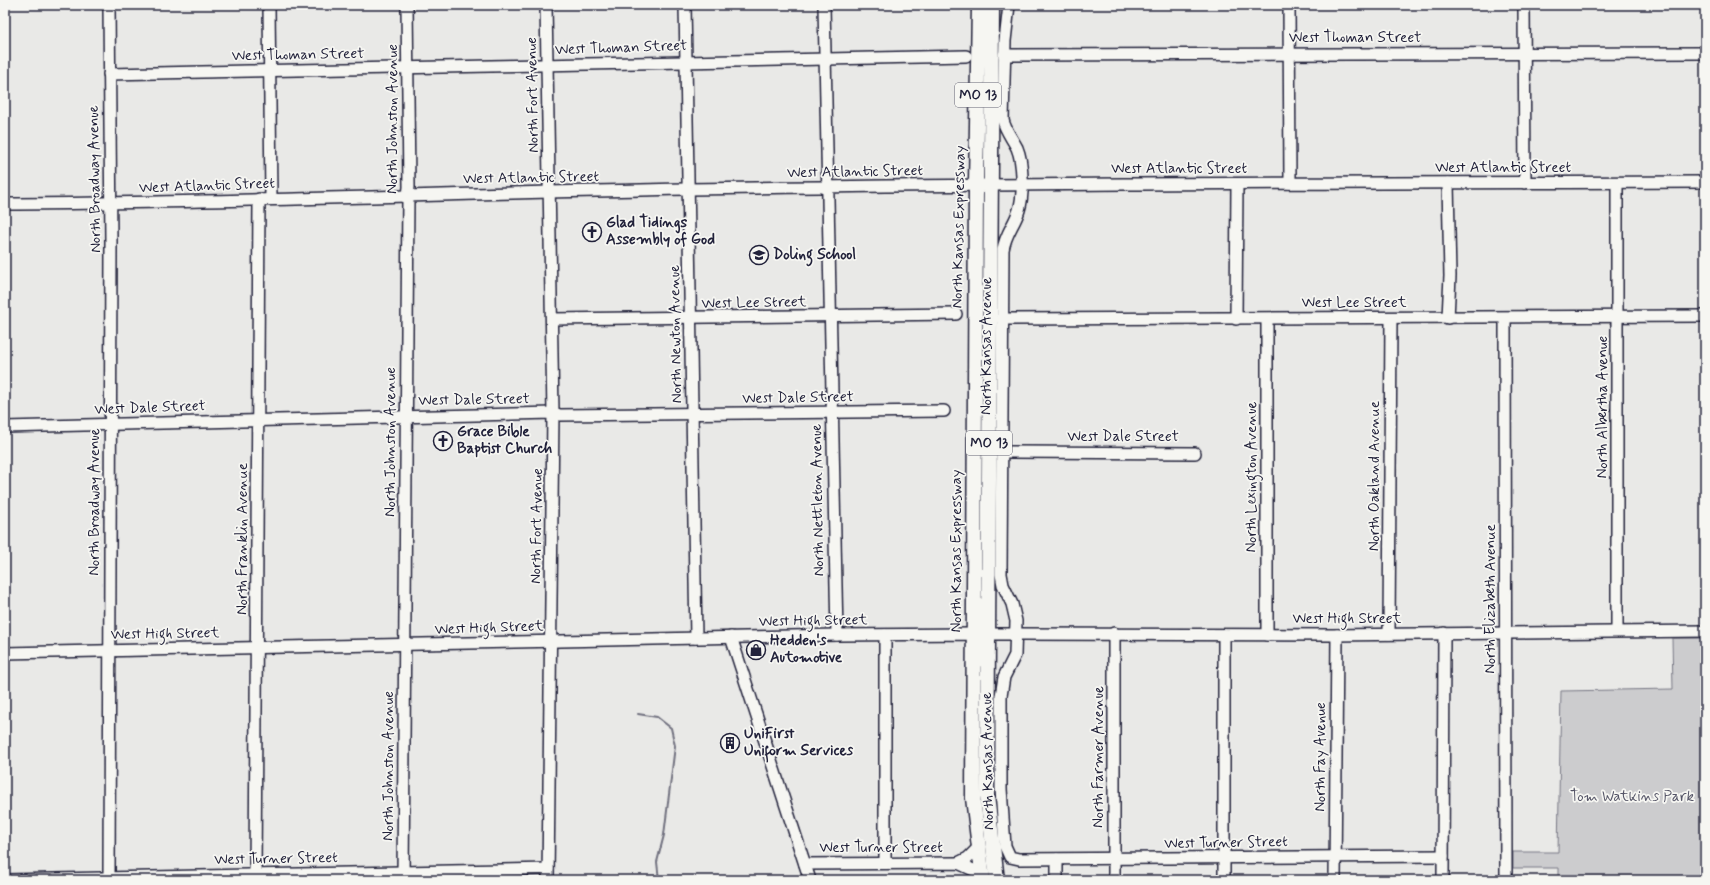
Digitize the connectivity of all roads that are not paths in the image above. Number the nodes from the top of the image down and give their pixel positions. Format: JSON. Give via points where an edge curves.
{"nodes":[{"id":1,"x":109,"y":5,"type":"edge"},
{"id":2,"x":269,"y":5,"type":"edge"},
{"id":3,"x":407,"y":5,"type":"edge"},
{"id":4,"x":546,"y":5,"type":"edge"},
{"id":5,"x":685,"y":5,"type":"edge"},
{"id":6,"x":824,"y":5,"type":"edge"},
{"id":7,"x":979,"y":5,"type":"edge"},
{"id":8,"x":992,"y":5,"type":"edge"},
{"id":9,"x":1009,"y":5,"type":"edge"},
{"id":10,"x":1289,"y":5,"type":"edge"},
{"id":11,"x":1524,"y":5,"type":"edge"},
{"id":12,"x":1525,"y":52,"type":"junction"},
{"id":13,"x":1705,"y":53,"type":"edge"},
{"id":14,"x":1289,"y":54,"type":"junction"},
{"id":15,"x":1004,"y":55,"type":"junction"},
{"id":16,"x":966,"y":56,"type":"dead end"},
{"id":17,"x":825,"y":59,"type":"junction"},
{"id":18,"x":687,"y":61,"type":"junction"},
{"id":19,"x":548,"y":65,"type":"junction"},
{"id":20,"x":408,"y":68,"type":"junction"},
{"id":21,"x":270,"y":71,"type":"junction"},
{"id":22,"x":109,"y":74,"type":"junction"},
{"id":23,"x":1617,"y":182,"type":"junction"},
{"id":24,"x":1705,"y":182,"type":"edge"},
{"id":25,"x":1290,"y":183,"type":"junction"},
{"id":26,"x":1448,"y":183,"type":"junction"},
{"id":27,"x":1525,"y":183,"type":"junction"},
{"id":28,"x":1021,"y":184,"type":"junction"},
{"id":29,"x":1238,"y":184,"type":"junction"},
{"id":30,"x":976,"y":185,"type":"junction"},
{"id":31,"x":990,"y":185,"type":"junction"},
{"id":32,"x":828,"y":187,"type":"junction"},
{"id":33,"x":689,"y":189,"type":"junction"},
{"id":34,"x":551,"y":193,"type":"junction"},
{"id":35,"x":408,"y":196,"type":"junction"},
{"id":36,"x":259,"y":199,"type":"junction"},
{"id":37,"x":271,"y":199,"type":"junction"},
{"id":38,"x":5,"y":204,"type":"edge"},
{"id":39,"x":111,"y":204,"type":"junction"},
{"id":40,"x":956,"y":314,"type":"dead end"},
{"id":41,"x":1705,"y":316,"type":"edge"},
{"id":42,"x":829,"y":317,"type":"junction"},
{"id":43,"x":1618,"y":317,"type":"junction"},
{"id":44,"x":691,"y":318,"type":"junction"},
{"id":45,"x":1391,"y":318,"type":"junction"},
{"id":46,"x":1448,"y":318,"type":"junction"},
{"id":47,"x":1505,"y":318,"type":"junction"},
{"id":48,"x":552,"y":319,"type":"junction"},
{"id":49,"x":1002,"y":319,"type":"junction"},
{"id":50,"x":1236,"y":319,"type":"junction"},
{"id":51,"x":1267,"y":319,"type":"junction"},
{"id":52,"x":944,"y":411,"type":"dead end"},
{"id":53,"x":553,"y":413,"type":"junction"},
{"id":54,"x":831,"y":413,"type":"junction"},
{"id":55,"x":693,"y":414,"type":"junction"},
{"id":56,"x":406,"y":416,"type":"junction"},
{"id":57,"x":258,"y":420,"type":"junction"},
{"id":58,"x":110,"y":425,"type":"junction"},
{"id":59,"x":5,"y":427,"type":"edge"},
{"id":60,"x":1002,"y":452,"type":"junction"},
{"id":61,"x":1195,"y":453,"type":"dead end"},
{"id":62,"x":974,"y":574,"type":"junction"},
{"id":63,"x":1617,"y":631,"type":"junction"},
{"id":64,"x":1705,"y":631,"type":"edge"},
{"id":65,"x":1114,"y":633,"type":"junction"},
{"id":66,"x":885,"y":634,"type":"junction"},
{"id":67,"x":974,"y":634,"type":"junction"},
{"id":68,"x":988,"y":634,"type":"junction"},
{"id":69,"x":1016,"y":634,"type":"junction"},
{"id":70,"x":1267,"y":634,"type":"junction"},
{"id":71,"x":1337,"y":634,"type":"junction"},
{"id":72,"x":1389,"y":634,"type":"junction"},
{"id":73,"x":1444,"y":634,"type":"junction"},
{"id":74,"x":1506,"y":634,"type":"junction"},
{"id":75,"x":837,"y":635,"type":"junction"},
{"id":76,"x":1224,"y":635,"type":"junction"},
{"id":77,"x":731,"y":637,"type":"junction"},
{"id":78,"x":696,"y":638,"type":"junction"},
{"id":79,"x":551,"y":641,"type":"junction"},
{"id":80,"x":405,"y":645,"type":"junction"},
{"id":81,"x":257,"y":648,"type":"junction"},
{"id":82,"x":108,"y":650,"type":"junction"},
{"id":83,"x":5,"y":653,"type":"edge"},
{"id":84,"x":988,"y":694,"type":"junction"},
{"id":85,"x":979,"y":847,"type":"junction"},
{"id":86,"x":1443,"y":856,"type":"junction"},
{"id":87,"x":1010,"y":857,"type":"joint"},
{"id":88,"x":1335,"y":857,"type":"junction"},
{"id":89,"x":1057,"y":859,"type":"junction"},
{"id":90,"x":1224,"y":859,"type":"junction"},
{"id":91,"x":1114,"y":860,"type":"junction"},
{"id":92,"x":885,"y":863,"type":"junction"},
{"id":93,"x":958,"y":863,"type":"junction"},
{"id":94,"x":804,"y":864,"type":"junction"},
{"id":95,"x":548,"y":874,"type":"edge"},
{"id":96,"x":403,"y":876,"type":"edge"},
{"id":97,"x":255,"y":877,"type":"edge"},
{"id":98,"x":982,"y":877,"type":"edge"},
{"id":99,"x":109,"y":879,"type":"edge"},
{"id":100,"x":5,"y":880,"type":"edge"},
{"id":101,"x":810,"y":880,"type":"edge"},
{"id":102,"x":997,"y":880,"type":"edge"},
{"id":103,"x":1057,"y":880,"type":"edge"},
{"id":104,"x":1114,"y":880,"type":"edge"},
{"id":105,"x":1224,"y":880,"type":"edge"},
{"id":106,"x":1335,"y":880,"type":"edge"},
{"id":107,"x":1443,"y":880,"type":"edge"},
{"id":108,"x":1506,"y":880,"type":"edge"}],
"edges":[{"from":1,"to":22,"type":"street","name":"North Broadway Avenue"},
{"from":2,"to":21,"type":"street"},
{"from":3,"to":20,"type":"street","name":"North Johnston Avenue"},
{"from":4,"to":19,"type":"street","name":"North Fort Avenue"},
{"from":5,"to":18,"type":"street","name":"North Newton Avenue"},
{"from":6,"to":17,"type":"street","name":"North Nettleton Avenue"},
{"from":7,"to":30,"type":"main road","name":"North Kansas Expressway","number":"MO 13"},
{"from":8,"to":31,"type":"main road","name":"North Kansas Expressway","number":"MO 13"},
{"from":9,"to":15,"type":"street","name":"North Kansas Avenue"},
{"from":10,"to":14,"type":"street"},
{"from":11,"to":12,"type":"street"},
{"from":12,"to":13,"type":"street","name":"West Thoman Street"},
{"from":12,"to":14,"type":"street","name":"West Thoman Street"},
{"from":12,"to":27,"type":"street"},
{"from":14,"to":15,"type":"street","name":"West Thoman Street"},
{"from":14,"to":25,"type":"street"},
{"from":15,"to":28,"type":"street","name":"North Kansas Avenue","via":[[1003,120],[1019,154]]},
{"from":16,"to":17,"type":"street","name":"West Thoman Street"},
{"from":17,"to":18,"type":"street","name":"West Thoman Street"},
{"from":17,"to":32,"type":"street","name":"North Nettleton Avenue"},
{"from":18,"to":19,"type":"street","name":"West Thoman Street"},
{"from":18,"to":33,"type":"street","name":"North Newton Avenue"},
{"from":19,"to":20,"type":"street","name":"West Thoman Street"},
{"from":19,"to":34,"type":"street","name":"North Fort Avenue"},
{"from":20,"to":21,"type":"street","name":"West Thoman Street"},
{"from":20,"to":35,"type":"street","name":"North Johnston Avenue"},
{"from":21,"to":22,"type":"street","name":"West Thoman Street"},
{"from":21,"to":37,"type":"street"},
{"from":22,"to":39,"type":"street","name":"North Broadway Avenue"},
{"from":23,"to":24,"type":"street","name":"West Atlantic Street"},
{"from":23,"to":27,"type":"street","name":"West Atlantic Street"},
{"from":23,"to":43,"type":"street","name":"North Albertha Avenue"},
{"from":25,"to":26,"type":"street","name":"West Atlantic Street"},
{"from":25,"to":29,"type":"street","name":"West Atlantic Street"},
{"from":26,"to":27,"type":"street","name":"West Atlantic Street"},
{"from":26,"to":46,"type":"street"},
{"from":28,"to":29,"type":"street","name":"West Atlantic Street"},
{"from":28,"to":31,"type":"street","name":"West Atlantic Street"},
{"from":28,"to":49,"type":"street","name":"North Kansas Avenue","via":[[1019,210],[1008,230],[1003,250]]},
{"from":29,"to":50,"type":"street"},
{"from":30,"to":31,"type":"street","name":"West Atlantic Street"},
{"from":30,"to":32,"type":"street","name":"West Atlantic Street"},
{"from":30,"to":62,"type":"main road","name":"North Kansas Expressway","number":"MO 13"},
{"from":31,"to":68,"type":"main road","name":"North Kansas Expressway","number":"MO 13"},
{"from":32,"to":33,"type":"street","name":"West Atlantic Street"},
{"from":32,"to":42,"type":"street","name":"North Nettleton Avenue"},
{"from":33,"to":34,"type":"street","name":"West Atlantic Street"},
{"from":33,"to":44,"type":"street","name":"North Newton Avenue"},
{"from":34,"to":35,"type":"street","name":"West Atlantic Street"},
{"from":34,"to":48,"type":"street","name":"North Fort Avenue"},
{"from":35,"to":37,"type":"street","name":"West Atlantic Street"},
{"from":35,"to":56,"type":"street","name":"North Johnston Avenue"},
{"from":36,"to":37,"type":"street","name":"West Atlantic Street"},
{"from":36,"to":39,"type":"street","name":"West Atlantic Street"},
{"from":36,"to":57,"type":"street","name":"North Franklin Avenue"},
{"from":38,"to":39,"type":"street","name":"West Atlantic Street"},
{"from":39,"to":58,"type":"street","name":"North Broadway Avenue"},
{"from":40,"to":42,"type":"street","name":"West Lee Street"},
{"from":41,"to":43,"type":"street","name":"West Lee Street"},
{"from":42,"to":44,"type":"street","name":"West Lee Street"},
{"from":42,"to":54,"type":"street","name":"North Nettleton Avenue"},
{"from":43,"to":47,"type":"street","name":"West Lee Street"},
{"from":43,"to":63,"type":"street","name":"North Albertha Avenue"},
{"from":44,"to":48,"type":"street","name":"West Lee Street"},
{"from":44,"to":55,"type":"street","name":"North Newton Avenue"},
{"from":45,"to":46,"type":"street","name":"West Lee Street"},
{"from":45,"to":51,"type":"street","name":"West Lee Street"},
{"from":45,"to":72,"type":"street","name":"North Oakland Avenue"},
{"from":46,"to":47,"type":"street","name":"West Lee Street"},
{"from":47,"to":74,"type":"street","name":"North Elizabeth Avenue"},
{"from":48,"to":53,"type":"street","name":"North Fort Avenue"},
{"from":49,"to":50,"type":"street","name":"West Lee Street"},
{"from":49,"to":60,"type":"street","name":"North Kansas Avenue"},
{"from":50,"to":51,"type":"street","name":"West Lee Street"},
{"from":51,"to":70,"type":"street","name":"North Lexington Avenue"},
{"from":52,"to":54,"type":"street","name":"West Dale Street"},
{"from":53,"to":55,"type":"street","name":"West Dale Street"},
{"from":53,"to":56,"type":"street","name":"West Dale Street"},
{"from":53,"to":79,"type":"street","name":"North Fort Avenue"},
{"from":54,"to":55,"type":"street","name":"West Dale Street"},
{"from":54,"to":75,"type":"street","name":"North Nettleton Avenue"},
{"from":55,"to":78,"type":"street","name":"North Newton Avenue"},
{"from":56,"to":57,"type":"street","name":"West Dale Street"},
{"from":56,"to":80,"type":"street","name":"North Johnston Avenue"},
{"from":57,"to":58,"type":"street","name":"West Dale Street"},
{"from":57,"to":81,"type":"street","name":"North Franklin Avenue"},
{"from":58,"to":59,"type":"street","name":"West Dale Street"},
{"from":58,"to":82,"type":"street","name":"North Broadway Avenue"},
{"from":60,"to":61,"type":"street","name":"West Dale Street"},
{"from":60,"to":69,"type":"street","name":"North Kansas Avenue","via":[[1001,574],[1003,585],[1015,611]]},
{"from":62,"to":67,"type":"main road","name":"North Kansas Expressway","number":"MO 13"},
{"from":62,"to":68,"type":"street","via":[[979,594],[982,628]]},
{"from":63,"to":64,"type":"street","name":"West High Street"},
{"from":63,"to":74,"type":"street","name":"West High Street"},
{"from":65,"to":69,"type":"street","name":"West High Street"},
{"from":65,"to":76,"type":"street","name":"West High Street"},
{"from":65,"to":91,"type":"street","name":"North Farmer Avenue"},
{"from":66,"to":67,"type":"street","name":"West High Street"},
{"from":66,"to":75,"type":"street","name":"West High Street"},
{"from":66,"to":92,"type":"street"},
{"from":67,"to":84,"type":"street","via":[[980,643]]},
{"from":67,"to":85,"type":"main road","name":"North Kansas Expressway","number":"MO 13","via":[[973,798]]},
{"from":68,"to":69,"type":"street","name":"West High Street"},
{"from":68,"to":84,"type":"main road","name":"North Kansas Expressway","number":"MO 13"},
{"from":69,"to":87,"type":"street","name":"North Kansas Avenue","via":[[1015,654],[1004,677],[1001,696],[1001,789],[1005,846]]},
{"from":70,"to":71,"type":"street","name":"West High Street"},
{"from":70,"to":76,"type":"street","name":"West High Street"},
{"from":71,"to":72,"type":"street","name":"West High Street"},
{"from":71,"to":88,"type":"street","name":"North Fay Avenue"},
{"from":72,"to":73,"type":"street","name":"West High Street"},
{"from":73,"to":74,"type":"street","name":"West High Street"},
{"from":73,"to":86,"type":"street"},
{"from":74,"to":108,"type":"street","name":"North Elizabeth Avenue"},
{"from":75,"to":77,"type":"street","name":"West High Street"},
{"from":76,"to":90,"type":"street"},
{"from":77,"to":78,"type":"street","name":"West High Street"},
{"from":77,"to":94,"type":"street"},
{"from":78,"to":79,"type":"street","name":"West High Street"},
{"from":79,"to":80,"type":"street","name":"West High Street"},
{"from":79,"to":95,"type":"street","name":"North Fort Avenue"},
{"from":80,"to":81,"type":"street","name":"West High Street"},
{"from":80,"to":96,"type":"street","name":"North Johnston Avenue"},
{"from":81,"to":82,"type":"street","name":"West High Street"},
{"from":81,"to":97,"type":"street","name":"North Franklin Avenue"},
{"from":82,"to":83,"type":"street","name":"West High Street"},
{"from":82,"to":99,"type":"street","name":"North Broadway Avenue"},
{"from":84,"to":102,"type":"main road","name":"North Kansas Expressway","number":"MO 13","via":[[987,796]]},
{"from":85,"to":93,"type":"street","name":"West Turner Street","via":[[968,858]]},
{"from":85,"to":98,"type":"main road","name":"North Kansas Expressway","number":"MO 13"},
{"from":86,"to":88,"type":"street","name":"West Turner Street"},
{"from":86,"to":107,"type":"street"},
{"from":87,"to":89,"type":"street","name":"West Turner Street"},
{"from":88,"to":90,"type":"street","name":"West Turner Street"},
{"from":88,"to":106,"type":"street","name":"North Fay Avenue"},
{"from":89,"to":91,"type":"street","name":"West Turner Street"},
{"from":89,"to":103,"type":"street"},
{"from":90,"to":91,"type":"street","name":"West Turner Street"},
{"from":90,"to":105,"type":"street"},
{"from":91,"to":104,"type":"street","name":"North Farmer Avenue"},
{"from":92,"to":93,"type":"street","name":"West Turner Street"},
{"from":92,"to":94,"type":"street","name":"West Turner Street"},
{"from":93,"to":98,"type":"street","name":"West Turner Street"},
{"from":94,"to":101,"type":"street"},
{"from":95,"to":96,"type":"street","name":"West Turner Street"},
{"from":96,"to":97,"type":"street","name":"West Turner Street"},
{"from":97,"to":99,"type":"street","name":"West Turner Street"},
{"from":99,"to":100,"type":"street","name":"West Turner Street"}]}
